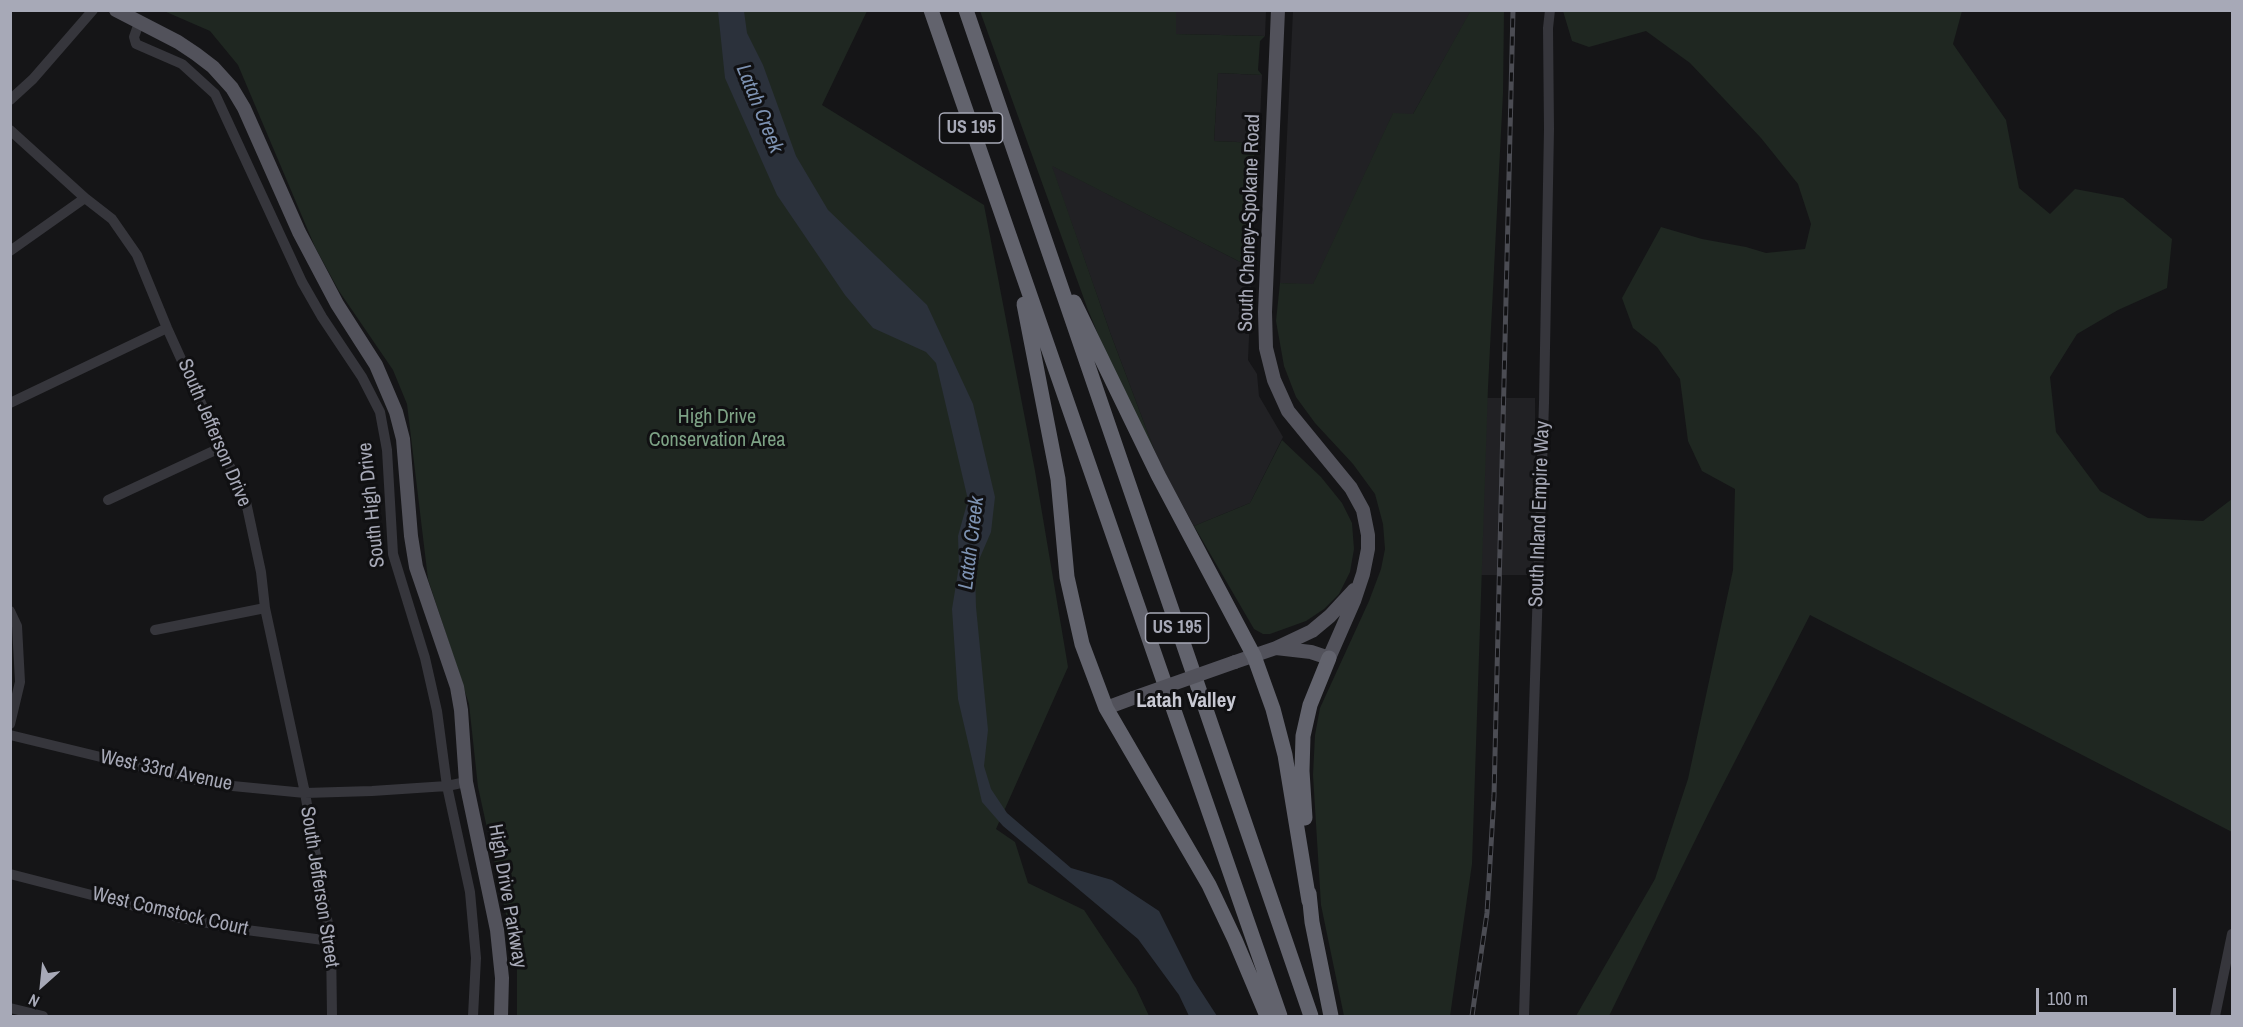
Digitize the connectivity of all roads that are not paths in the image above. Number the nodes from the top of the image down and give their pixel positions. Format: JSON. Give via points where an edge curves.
{"nodes":[{"id":1,"x":93,"y":10,"type":"edge"},
{"id":2,"x":116,"y":10,"type":"edge"},
{"id":3,"x":931,"y":10,"type":"edge"},
{"id":4,"x":966,"y":10,"type":"edge"},
{"id":5,"x":1278,"y":10,"type":"edge"},
{"id":6,"x":1550,"y":10,"type":"edge"},
{"id":7,"x":139,"y":23,"type":"junction"},
{"id":8,"x":10,"y":99,"type":"edge"},
{"id":9,"x":10,"y":130,"type":"edge"},
{"id":10,"x":85,"y":198,"type":"junction"},
{"id":11,"x":1044,"y":240,"type":"junction"},
{"id":12,"x":1012,"y":245,"type":"junction"},
{"id":13,"x":10,"y":251,"type":"edge"},
{"id":14,"x":167,"y":328,"type":"junction"},
{"id":15,"x":10,"y":403,"type":"edge"},
{"id":16,"x":222,"y":447,"type":"junction"},
{"id":17,"x":108,"y":500,"type":"dead end"},
{"id":18,"x":1359,"y":585,"type":"junction"},
{"id":19,"x":265,"y":608,"type":"junction"},
{"id":20,"x":10,"y":610,"type":"edge"},
{"id":21,"x":155,"y":630,"type":"dead end"},
{"id":22,"x":1276,"y":648,"type":"junction"},
{"id":23,"x":1254,"y":656,"type":"junction"},
{"id":24,"x":1329,"y":658,"type":"junction"},
{"id":25,"x":1106,"y":708,"type":"junction"},
{"id":26,"x":10,"y":724,"type":"edge"},
{"id":27,"x":10,"y":735,"type":"edge"},
{"id":28,"x":466,"y":782,"type":"junction"},
{"id":29,"x":447,"y":786,"type":"junction"},
{"id":30,"x":305,"y":794,"type":"junction"},
{"id":31,"x":10,"y":874,"type":"edge"},
{"id":32,"x":1309,"y":901,"type":"junction"},
{"id":33,"x":2232,"y":934,"type":"edge"},
{"id":34,"x":331,"y":941,"type":"junction"},
{"id":35,"x":10,"y":1008,"type":"edge"},
{"id":36,"x":43,"y":1017,"type":"edge"},
{"id":37,"x":332,"y":1017,"type":"edge"},
{"id":38,"x":473,"y":1017,"type":"edge"},
{"id":39,"x":501,"y":1017,"type":"edge"},
{"id":40,"x":1268,"y":1017,"type":"edge"},
{"id":41,"x":1280,"y":1017,"type":"edge"},
{"id":42,"x":1311,"y":1017,"type":"edge"},
{"id":43,"x":1331,"y":1017,"type":"edge"},
{"id":44,"x":1524,"y":1017,"type":"edge"},
{"id":45,"x":2215,"y":1017,"type":"edge"}],
"edges":[{"from":1,"to":8,"type":"street","via":[[33,79]]},
{"from":2,"to":7,"type":"main road","name":"South High Drive"},
{"from":3,"to":12,"type":"highway","number":"US 195"},
{"from":4,"to":11,"type":"highway","number":"US 195"},
{"from":5,"to":18,"type":"main road","name":"South Cheney-Spokane Road","via":[[1266,348],[1288,411],[1351,488],[1362,510],[1368,549]]},
{"from":6,"to":44,"type":"street","name":"South Inland Empire Way","via":[[1544,403]]},
{"from":7,"to":28,"type":"main road","name":"South High Drive","via":[[178,42],[213,67],[232,88],[298,232],[376,365],[403,439],[416,567],[457,687]]},
{"from":7,"to":29,"type":"street","name":"South High Drive","via":[[136,44],[182,64],[215,94],[302,282],[380,412],[387,450],[393,554],[425,658]]},
{"from":9,"to":10,"type":"street","name":"South Jefferson Drive"},
{"from":10,"to":13,"type":"street"},
{"from":10,"to":14,"type":"street","name":"South Jefferson Drive","via":[[112,219],[137,255]]},
{"from":11,"to":23,"type":"highway","via":[[1158,475]]},
{"from":11,"to":42,"type":"highway","number":"US 195"},
{"from":12,"to":25,"type":"highway","via":[[1058,479],[1066,577],[1082,644]]},
{"from":12,"to":41,"type":"highway","number":"US 195"},
{"from":14,"to":15,"type":"street"},
{"from":14,"to":16,"type":"street","name":"South Jefferson Drive"},
{"from":16,"to":17,"type":"street"},
{"from":16,"to":19,"type":"street","name":"South Jefferson Drive","via":[[246,502]]},
{"from":18,"to":22,"type":"main road","name":"South Cheney-Spokane Road","via":[[1323,622]]},
{"from":18,"to":24,"type":"main road","name":"South Cheney-Spokane Road"},
{"from":19,"to":21,"type":"street"},
{"from":19,"to":30,"type":"street","name":"South Jefferson Drive"},
{"from":20,"to":26,"type":"street","via":[[17,626],[20,682]]},
{"from":22,"to":23,"type":"main road","name":"South Cheney-Spokane Road"},
{"from":22,"to":24,"type":"main road","name":"South Cheney-Spokane Road"},
{"from":23,"to":25,"type":"main road","name":"South Cheney-Spokane Road","bridge":true},
{"from":23,"to":32,"type":"highway","via":[[1285,755]]},
{"from":24,"to":32,"type":"highway","via":[[1310,705],[1302,747]]},
{"from":25,"to":40,"type":"highway","via":[[1195,859]]},
{"from":27,"to":30,"type":"street","name":"West 33rd Avenue","via":[[212,784]]},
{"from":28,"to":29,"type":"street","name":"West 33rd Avenue"},
{"from":28,"to":39,"type":"main road","name":"High Drive Parkway","via":[[497,930]]},
{"from":29,"to":30,"type":"street","name":"West 33rd Avenue"},
{"from":29,"to":38,"type":"street","name":"South High Drive","via":[[470,892],[476,958]]},
{"from":30,"to":34,"type":"street","name":"South Jefferson Street"},
{"from":31,"to":34,"type":"street","name":"West Comstock Court","via":[[177,917]]},
{"from":32,"to":43,"type":"highway"},
{"from":33,"to":45,"type":"street"},
{"from":34,"to":37,"type":"street","name":"South Jefferson Street"},
{"from":35,"to":36,"type":"street"}]}
